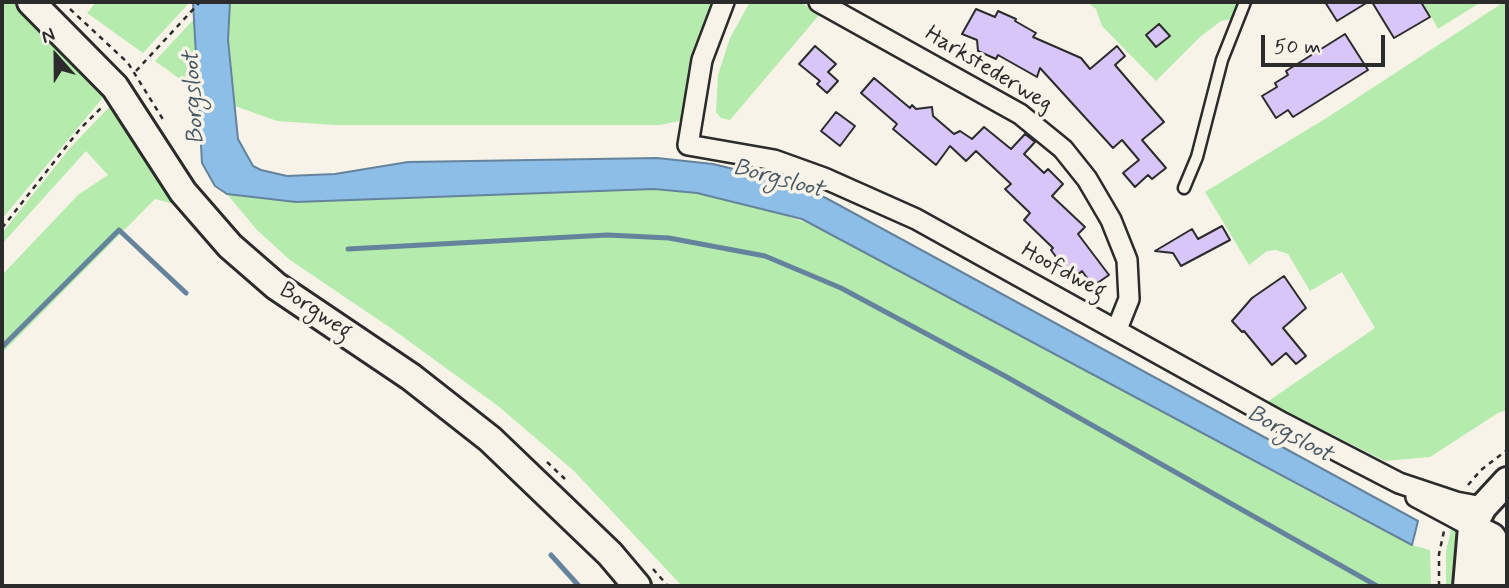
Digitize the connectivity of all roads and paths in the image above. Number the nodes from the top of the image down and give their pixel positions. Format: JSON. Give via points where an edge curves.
{"nodes":[{"id":1,"x":32,"y":2,"type":"edge"},
{"id":2,"x":63,"y":2,"type":"edge"},
{"id":3,"x":200,"y":2,"type":"edge"},
{"id":4,"x":724,"y":2,"type":"edge"},
{"id":5,"x":819,"y":2,"type":"edge"},
{"id":6,"x":1245,"y":2,"type":"edge"},
{"id":7,"x":126,"y":82,"type":"junction"},
{"id":8,"x":1184,"y":188,"type":"dead end"},
{"id":9,"x":2,"y":228,"type":"edge"},
{"id":10,"x":1117,"y":329,"type":"junction"},
{"id":11,"x":1507,"y":450,"type":"edge"},
{"id":12,"x":1507,"y":481,"type":"edge"},
{"id":13,"x":1471,"y":515,"type":"edge"},
{"id":14,"x":637,"y":586,"type":"edge"},
{"id":15,"x":1439,"y":586,"type":"edge"},
{"id":16,"x":1467,"y":586,"type":"edge"},
{"id":17,"x":1480,"y":586,"type":"edge"},
{"id":18,"x":1493,"y":586,"type":"edge"}],
"edges":[{"from":1,"to":7,"type":"main road","name":"Borgweg","via":[[84,53]]},
{"from":2,"to":7,"type":"path","via":[[99,33]]},
{"from":3,"to":7,"type":"path"},
{"from":4,"to":10,"type":"street","name":"Hoofdweg","via":[[702,60],[688,145],[775,160],[824,178],[916,219]]},
{"from":5,"to":10,"type":"street","name":"Harkstederweg","via":[[1020,114],[1063,149],[1111,219],[1126,260],[1129,299]]},
{"from":6,"to":8,"type":"lane","via":[[1222,60],[1197,157]]},
{"from":7,"to":9,"type":"path","via":[[80,129]]},
{"from":7,"to":14,"type":"main road","name":"Borgweg","via":[[195,209],[253,268],[411,377],[490,439],[610,554]]},
{"from":10,"to":13,"type":"street","name":"Hoofdweg","via":[[1283,423]]},
{"from":11,"to":13,"type":"path","via":[[1481,470]]},
{"from":12,"to":13,"type":"main road"},
{"from":13,"to":15,"type":"path","via":[[1439,554]]},
{"from":13,"to":16,"type":"main road"},
{"from":13,"to":17,"type":"main road"},
{"from":13,"to":18,"type":"main road","via":[[1495,542]]}]}
